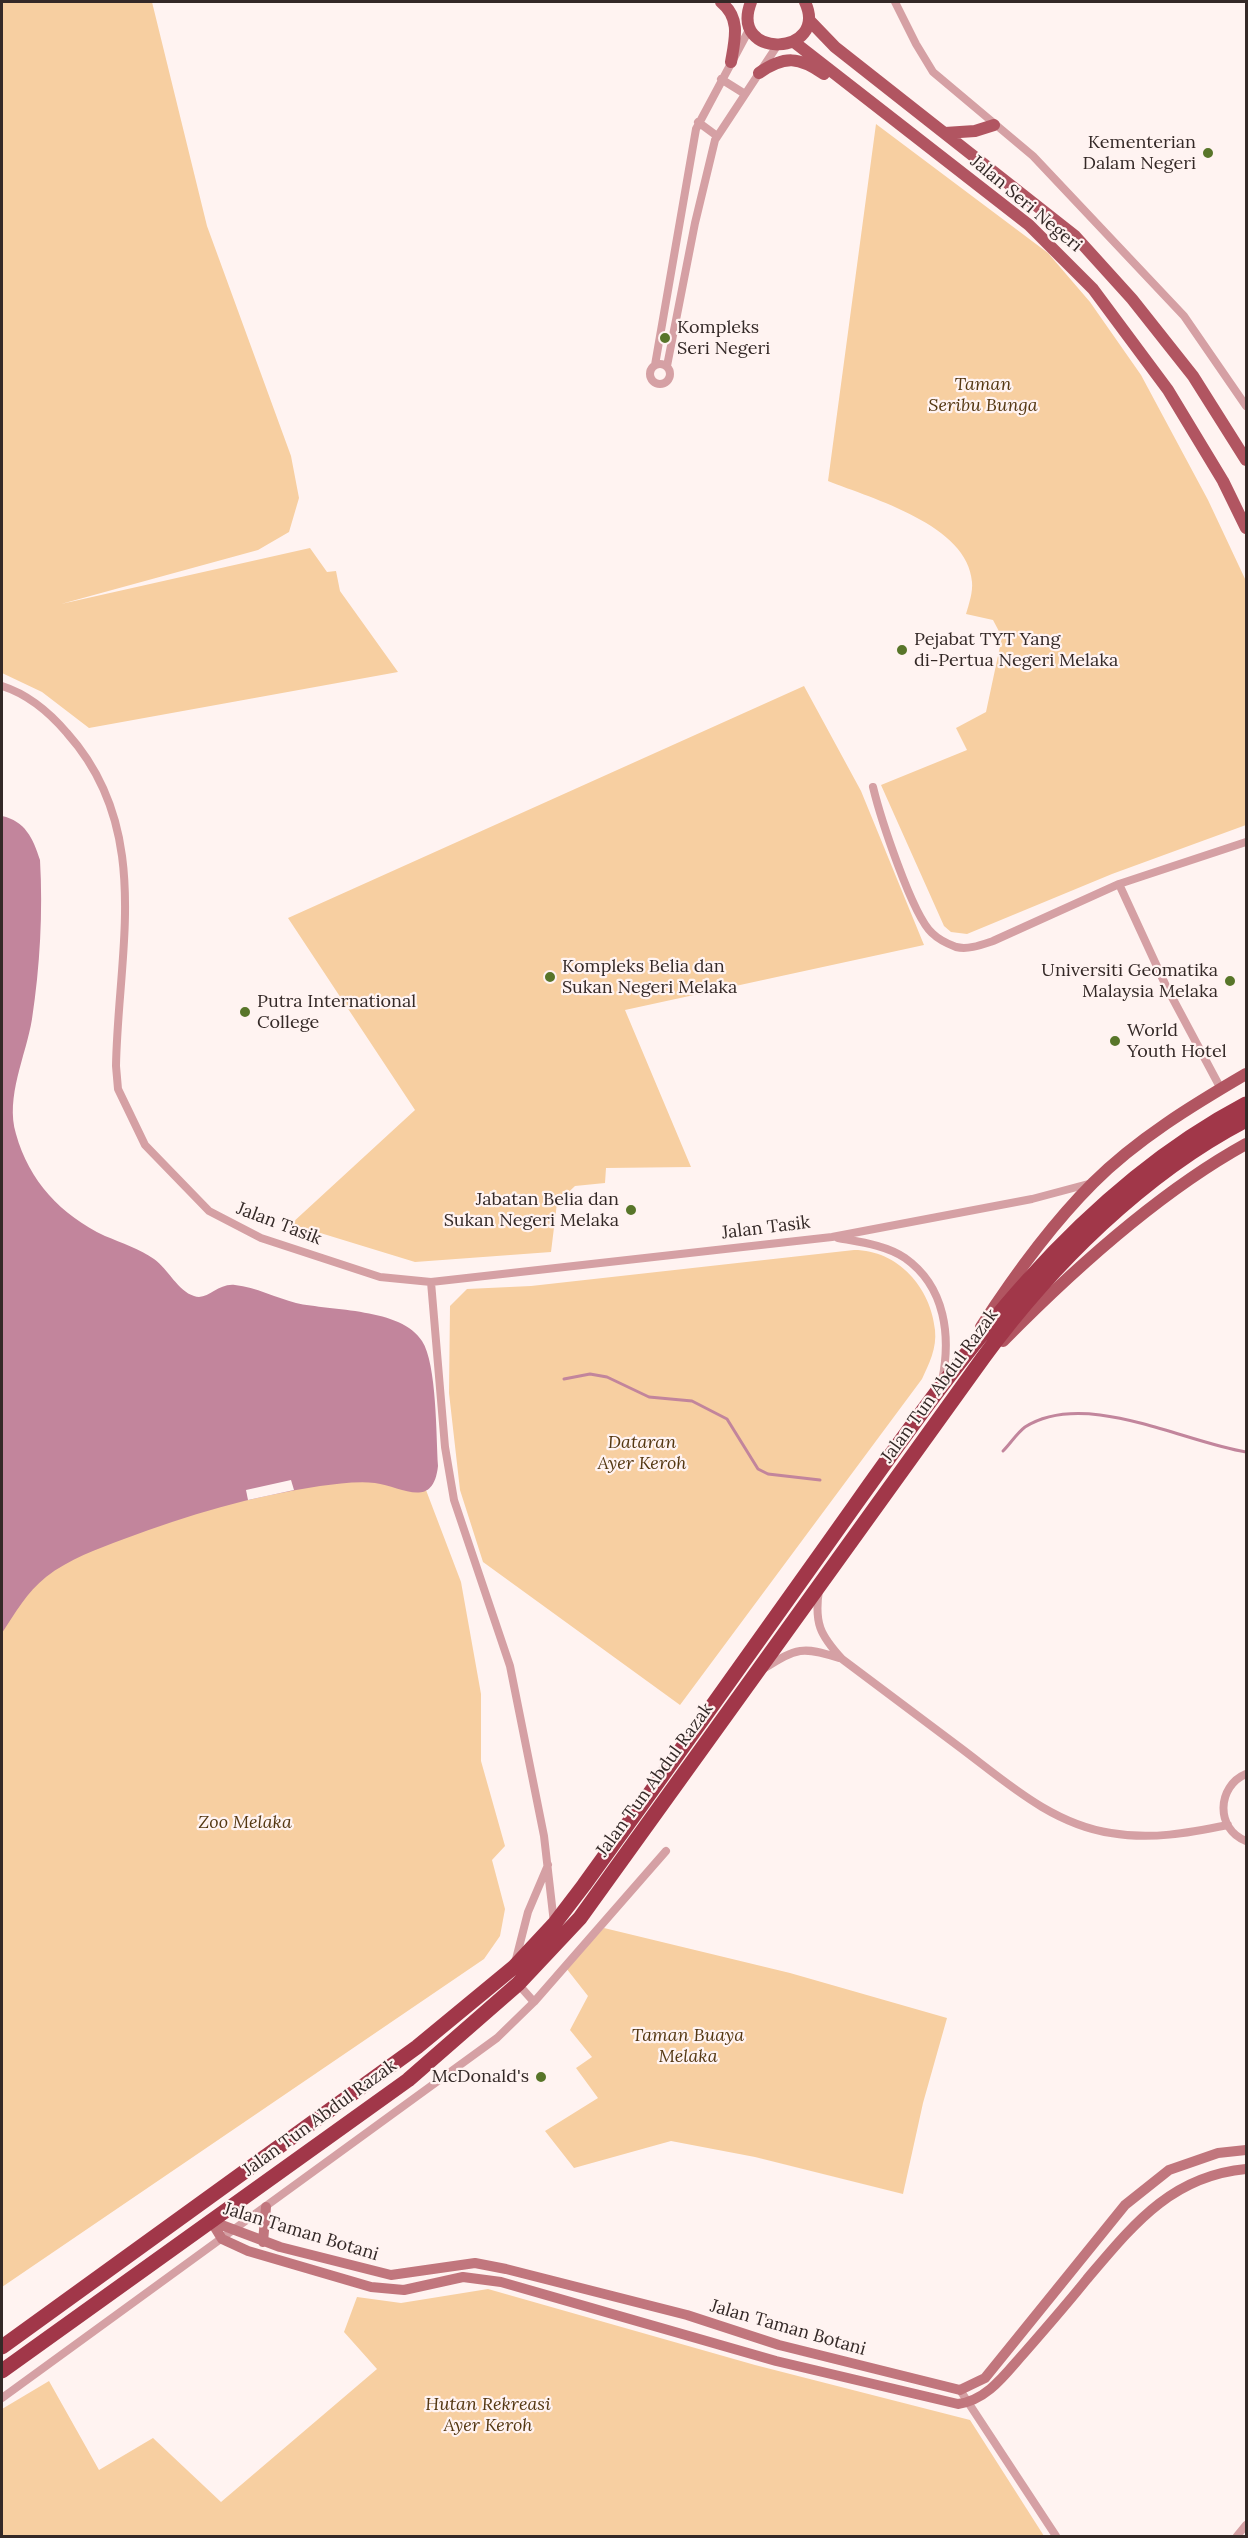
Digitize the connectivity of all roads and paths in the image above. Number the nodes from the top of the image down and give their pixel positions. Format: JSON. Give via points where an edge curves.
{"nodes":[{"id":1,"x":721,"y":2,"type":"edge"},
{"id":2,"x":732,"y":2,"type":"edge"},
{"id":3,"x":805,"y":2,"type":"edge"},
{"id":4,"x":895,"y":2,"type":"edge"},
{"id":5,"x":749,"y":6,"type":"edge"},
{"id":6,"x":809,"y":20,"type":"junction"},
{"id":7,"x":750,"y":28,"type":"junction"},
{"id":8,"x":794,"y":42,"type":"junction"},
{"id":9,"x":777,"y":46,"type":"junction"},
{"id":10,"x":731,"y":62,"type":"junction"},
{"id":11,"x":759,"y":73,"type":"junction"},
{"id":12,"x":721,"y":79,"type":"junction"},
{"id":13,"x":745,"y":94,"type":"junction"},
{"id":14,"x":876,"y":106,"type":"junction"},
{"id":15,"x":698,"y":122,"type":"junction"},
{"id":16,"x":994,"y":125,"type":"junction"},
{"id":17,"x":945,"y":133,"type":"junction"},
{"id":18,"x":717,"y":136,"type":"junction"},
{"id":19,"x":695,"y":223,"type":"junction"},
{"id":20,"x":680,"y":226,"type":"junction"},
{"id":21,"x":655,"y":365,"type":"junction"},
{"id":22,"x":667,"y":366,"type":"junction"},
{"id":23,"x":1246,"y":406,"type":"edge"},
{"id":24,"x":1246,"y":460,"type":"edge"},
{"id":25,"x":1246,"y":528,"type":"edge"},
{"id":26,"x":2,"y":686,"type":"edge"},
{"id":27,"x":873,"y":787,"type":"dead end"},
{"id":28,"x":1246,"y":842,"type":"edge"},
{"id":29,"x":1119,"y":884,"type":"junction"},
{"id":30,"x":1246,"y":1074,"type":"edge"},
{"id":31,"x":1221,"y":1089,"type":"junction"},
{"id":32,"x":1246,"y":1104,"type":"edge"},
{"id":33,"x":1246,"y":1120,"type":"edge"},
{"id":34,"x":1246,"y":1144,"type":"edge"},
{"id":35,"x":1165,"y":1164,"type":"junction"},
{"id":36,"x":1094,"y":1182,"type":"junction"},
{"id":37,"x":832,"y":1237,"type":"junction"},
{"id":38,"x":431,"y":1282,"type":"junction"},
{"id":39,"x":967,"y":1352,"type":"junction"},
{"id":40,"x":983,"y":1358,"type":"junction"},
{"id":41,"x":941,"y":1386,"type":"junction"},
{"id":42,"x":820,"y":1583,"type":"junction"},
{"id":43,"x":842,"y":1659,"type":"junction"},
{"id":44,"x":756,"y":1673,"type":"junction"},
{"id":45,"x":1246,"y":1774,"type":"edge"},
{"id":46,"x":1228,"y":1825,"type":"junction"},
{"id":47,"x":1246,"y":1841,"type":"edge"},
{"id":48,"x":666,"y":1851,"type":"dead end"},
{"id":49,"x":549,"y":1863,"type":"junction"},
{"id":50,"x":555,"y":1923,"type":"junction"},
{"id":51,"x":514,"y":1966,"type":"junction"},
{"id":52,"x":518,"y":1984,"type":"junction"},
{"id":53,"x":534,"y":2002,"type":"junction"},
{"id":54,"x":1246,"y":2150,"type":"edge"},
{"id":55,"x":1246,"y":2169,"type":"edge"},
{"id":56,"x":224,"y":2187,"type":"junction"},
{"id":57,"x":266,"y":2207,"type":"junction"},
{"id":58,"x":212,"y":2222,"type":"junction"},
{"id":59,"x":170,"y":2227,"type":"junction"},
{"id":60,"x":236,"y":2229,"type":"junction"},
{"id":61,"x":222,"y":2239,"type":"junction"},
{"id":62,"x":263,"y":2242,"type":"junction"},
{"id":63,"x":2,"y":2347,"type":"edge"},
{"id":64,"x":2,"y":2371,"type":"edge"},
{"id":65,"x":960,"y":2390,"type":"junction"},
{"id":66,"x":2,"y":2398,"type":"edge"},
{"id":67,"x":968,"y":2403,"type":"junction"},
{"id":68,"x":1246,"y":2525,"type":"edge"},
{"id":69,"x":1056,"y":2536,"type":"edge"},
{"id":70,"x":1237,"y":2536,"type":"edge"}],
"edges":[{"from":1,"to":10,"type":"main road","via":[[730,10],[736,25]]},
{"from":2,"to":5,"type":"main road"},
{"from":3,"to":6,"type":"main road"},
{"from":4,"to":16,"type":"street","via":[[933,72]]},
{"from":5,"to":7,"type":"main road"},
{"from":6,"to":8,"type":"main road","via":[[804,33]]},
{"from":6,"to":17,"type":"main road","name":"Jalan Seri Negeri","via":[[836,47]]},
{"from":7,"to":9,"type":"main road","via":[[761,41]]},
{"from":7,"to":10,"type":"street"},
{"from":8,"to":9,"type":"main road"},
{"from":8,"to":14,"type":"main road","name":"Jalan Seri Negeri"},
{"from":9,"to":11,"type":"street"},
{"from":10,"to":12,"type":"street"},
{"from":11,"to":13,"type":"street"},
{"from":11,"to":14,"type":"main road","via":[[774,64],[796,59]]},
{"from":12,"to":13,"type":"street"},
{"from":12,"to":15,"type":"street"},
{"from":13,"to":18,"type":"street"},
{"from":14,"to":25,"type":"main road","name":"Jalan Seri Negeri","via":[[1029,225],[1093,289],[1167,390],[1223,481]]},
{"from":15,"to":18,"type":"street"},
{"from":15,"to":20,"type":"street"},
{"from":16,"to":17,"type":"main road"},
{"from":16,"to":23,"type":"street","via":[[1033,156],[1184,316]]},
{"from":17,"to":24,"type":"main road","name":"Jalan Seri Negeri","via":[[1075,236],[1193,376]]},
{"from":18,"to":19,"type":"street"},
{"from":19,"to":20,"type":"street"},
{"from":19,"to":22,"type":"street"},
{"from":20,"to":21,"type":"street"},
{"from":21,"to":22,"type":"street"},
{"from":21,"to":22,"type":"street","via":[[650,377],[658,384],[669,378]]},
{"from":26,"to":38,"type":"street","name":"Jalan Tasik","via":[[32,701],[76,743],[115,820],[122,848],[126,899],[118,1089],[146,1145],[200,1204],[249,1233],[380,1277]]},
{"from":27,"to":29,"type":"street","via":[[924,922],[932,933],[958,947],[993,941]]},
{"from":28,"to":29,"type":"street"},
{"from":29,"to":31,"type":"street","via":[[1166,986]]},
{"from":30,"to":31,"type":"main road"},
{"from":31,"to":36,"type":"main road","via":[[1169,1122]]},
{"from":32,"to":35,"type":"highway","name":"Jalan Tun Abdul Razak","via":[[1177,1144]]},
{"from":33,"to":35,"type":"highway","name":"Jalan Tun Abdul Razak"},
{"from":34,"to":40,"type":"main road","via":[[1098,1250]]},
{"from":35,"to":39,"type":"highway","name":"Jalan Tun Abdul Razak","via":[[1055,1250]]},
{"from":35,"to":40,"type":"highway","name":"Jalan Tun Abdul Razak","via":[[1065,1260]]},
{"from":36,"to":37,"type":"street","name":"Jalan Tasik","via":[[1032,1199]]},
{"from":36,"to":39,"type":"main road","via":[[1014,1278]]},
{"from":37,"to":38,"type":"street","name":"Jalan Tasik"},
{"from":37,"to":41,"type":"street","name":"Jalan Tasik","via":[[869,1243],[904,1258],[922,1275],[947,1329],[948,1351]]},
{"from":38,"to":49,"type":"street","via":[[445,1447],[455,1505],[510,1666]]},
{"from":39,"to":41,"type":"highway","name":"Jalan Tun Abdul Razak"},
{"from":40,"to":42,"type":"highway","name":"Jalan Tun Abdul Razak"},
{"from":41,"to":50,"type":"highway","name":"Jalan Tun Abdul Razak"},
{"from":42,"to":43,"type":"street","via":[[820,1629]]},
{"from":42,"to":44,"type":"highway","name":"Jalan Tun Abdul Razak"},
{"from":43,"to":44,"type":"street","via":[[805,1648],[791,1651]]},
{"from":43,"to":46,"type":"street","via":[[1020,1793],[1065,1819],[1108,1833],[1140,1837],[1171,1836]]},
{"from":44,"to":52,"type":"highway","name":"Jalan Tun Abdul Razak","via":[[580,1918]]},
{"from":45,"to":46,"type":"street","via":[[1226,1793],[1223,1804]]},
{"from":46,"to":47,"type":"street"},
{"from":48,"to":53,"type":"street"},
{"from":49,"to":50,"type":"street"},
{"from":49,"to":51,"type":"street","via":[[528,1912]]},
{"from":50,"to":51,"type":"highway","name":"Jalan Tun Abdul Razak"},
{"from":51,"to":56,"type":"highway","name":"Jalan Tun Abdul Razak","via":[[417,2047]]},
{"from":52,"to":53,"type":"street"},
{"from":52,"to":58,"type":"highway","name":"Jalan Tun Abdul Razak","via":[[408,2080]]},
{"from":53,"to":57,"type":"street","via":[[497,2038]]},
{"from":54,"to":65,"type":"street","via":[[1218,2152],[1168,2170],[1125,2205],[985,2378]]},
{"from":55,"to":67,"type":"street","via":[[1198,2180],[1160,2201],[996,2384]]},
{"from":56,"to":58,"type":"highway","via":[[215,2203]]},
{"from":56,"to":59,"type":"highway","name":"Jalan Tun Abdul Razak"},
{"from":57,"to":60,"type":"street"},
{"from":57,"to":62,"type":"street"},
{"from":58,"to":59,"type":"highway","via":[[190,2221]]},
{"from":58,"to":60,"type":"street","name":"Jalan Taman Botani"},
{"from":58,"to":61,"type":"street","name":"Jalan Taman Botani"},
{"from":58,"to":64,"type":"highway","name":"Jalan Tun Abdul Razak"},
{"from":59,"to":63,"type":"highway","name":"Jalan Tun Abdul Razak"},
{"from":60,"to":61,"type":"street"},
{"from":60,"to":62,"type":"street","name":"Jalan Taman Botani"},
{"from":61,"to":66,"type":"street"},
{"from":61,"to":67,"type":"street","name":"Jalan Taman Botani","via":[[266,2258],[386,2290],[464,2277],[501,2282],[776,2361],[945,2402]]},
{"from":62,"to":65,"type":"street","name":"Jalan Taman Botani","via":[[391,2275],[475,2263],[506,2269],[687,2315],[779,2345]]},
{"from":65,"to":67,"type":"street"},
{"from":67,"to":69,"type":"street"},
{"from":68,"to":70,"type":"street"}]}
